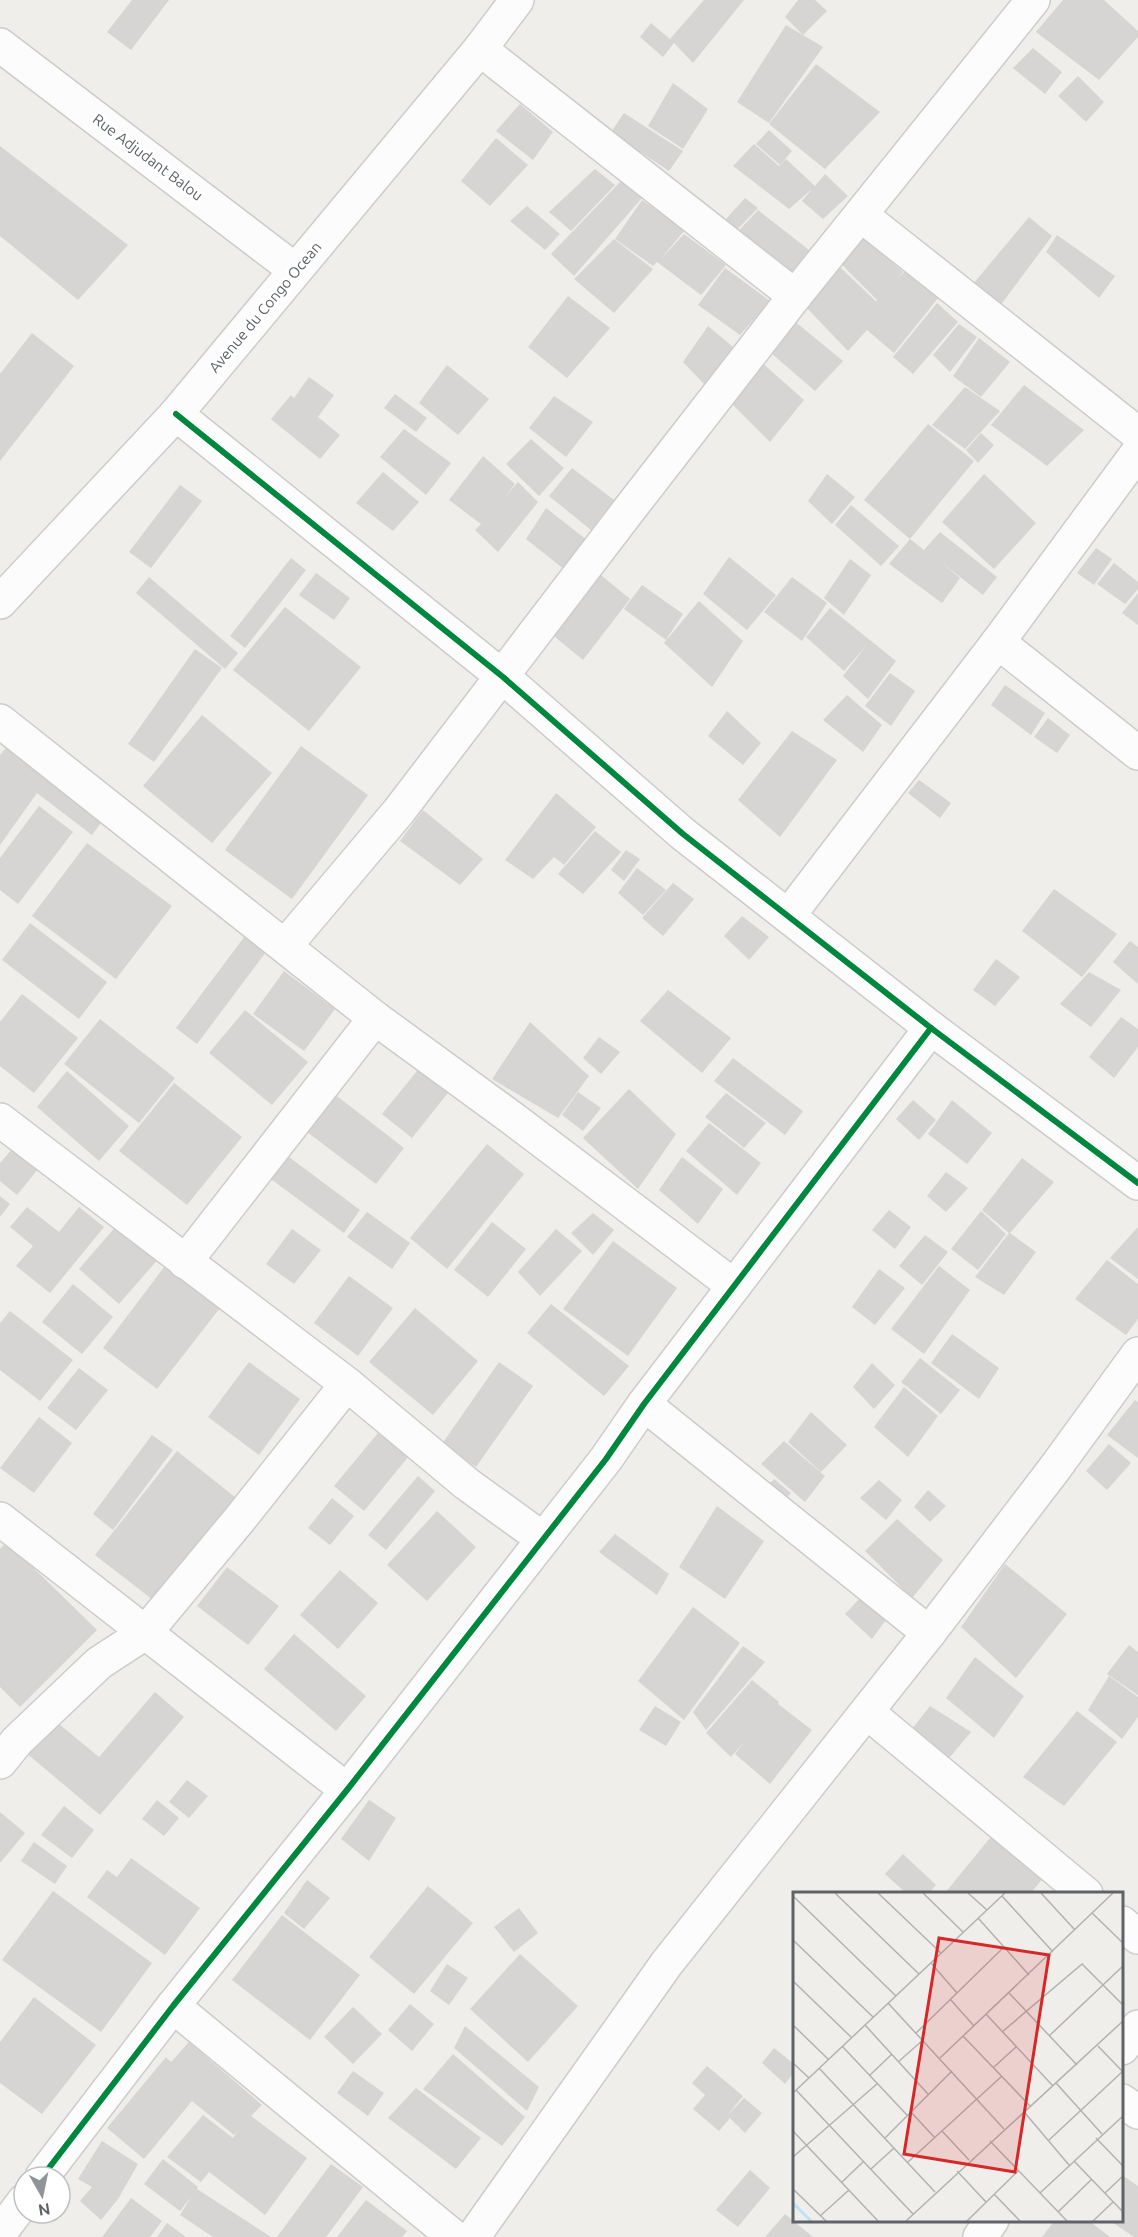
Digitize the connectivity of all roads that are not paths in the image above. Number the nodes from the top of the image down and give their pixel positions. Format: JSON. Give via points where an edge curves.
{"nodes":[{"id":1,"x":517,"y":0,"type":"edge"},
{"id":2,"x":1033,"y":0,"type":"edge"},
{"id":3,"x":0,"y":45,"type":"edge"},
{"id":4,"x":480,"y":49,"type":"junction"},
{"id":5,"x":861,"y":215,"type":"junction"},
{"id":6,"x":296,"y":270,"type":"junction"},
{"id":7,"x":795,"y":296,"type":"junction"},
{"id":8,"x":176,"y":414,"type":"junction"},
{"id":9,"x":1138,"y":434,"type":"edge"},
{"id":10,"x":1138,"y":452,"type":"edge"},
{"id":11,"x":0,"y":602,"type":"edge"},
{"id":12,"x":999,"y":642,"type":"junction"},
{"id":13,"x":503,"y":677,"type":"junction"},
{"id":14,"x":0,"y":721,"type":"edge"},
{"id":15,"x":1138,"y":753,"type":"edge"},
{"id":16,"x":789,"y":915,"type":"junction"},
{"id":17,"x":285,"y":946,"type":"junction"},
{"id":18,"x":375,"y":1018,"type":"junction"},
{"id":19,"x":931,"y":1028,"type":"junction"},
{"id":20,"x":0,"y":1120,"type":"edge"},
{"id":21,"x":1138,"y":1182,"type":"edge"},
{"id":22,"x":185,"y":1262,"type":"junction"},
{"id":23,"x":734,"y":1286,"type":"junction"},
{"id":24,"x":1138,"y":1354,"type":"edge"},
{"id":25,"x":346,"y":1384,"type":"junction"},
{"id":26,"x":644,"y":1404,"type":"junction"},
{"id":27,"x":0,"y":1518,"type":"edge"},
{"id":28,"x":543,"y":1539,"type":"junction"},
{"id":29,"x":145,"y":1633,"type":"junction"},
{"id":30,"x":929,"y":1633,"type":"junction"},
{"id":31,"x":867,"y":1712,"type":"junction"},
{"id":32,"x":0,"y":1762,"type":"edge"},
{"id":33,"x":347,"y":1790,"type":"junction"},
{"id":34,"x":1085,"y":1892,"type":"edge"},
{"id":35,"x":1123,"y":1924,"type":"edge"},
{"id":36,"x":1138,"y":1937,"type":"edge"},
{"id":37,"x":173,"y":2006,"type":"junction"},
{"id":38,"x":1138,"y":2027,"type":"edge"},
{"id":39,"x":1123,"y":2047,"type":"edge"},
{"id":40,"x":1123,"y":2102,"type":"edge"},
{"id":41,"x":1138,"y":2112,"type":"edge"},
{"id":42,"x":51,"y":2165,"type":"edge"},
{"id":43,"x":12,"y":2217,"type":"edge"},
{"id":44,"x":991,"y":2222,"type":"edge"},
{"id":45,"x":0,"y":2233,"type":"edge"},
{"id":46,"x":454,"y":2237,"type":"edge"},
{"id":47,"x":473,"y":2237,"type":"edge"},
{"id":48,"x":980,"y":2237,"type":"edge"}],
"edges":[{"from":1,"to":4,"type":"street","name":"Avenue du Congo Ocean"},
{"from":2,"to":5,"type":"street"},
{"from":3,"to":6,"type":"street","name":"Rue Adjudant Balou"},
{"from":4,"to":6,"type":"street","name":"Avenue du Congo Ocean"},
{"from":4,"to":7,"type":"street"},
{"from":5,"to":7,"type":"street"},
{"from":5,"to":9,"type":"street"},
{"from":6,"to":8,"type":"street","name":"Avenue du Congo Ocean"},
{"from":7,"to":13,"type":"street"},
{"from":8,"to":11,"type":"street","name":"Avenue du Congo Ocean"},
{"from":8,"to":13,"type":"street"},
{"from":10,"to":12,"type":"street"},
{"from":12,"to":15,"type":"street"},
{"from":12,"to":16,"type":"street"},
{"from":13,"to":16,"type":"street","via":[[683,834]]},
{"from":13,"to":17,"type":"street","via":[[399,812]]},
{"from":14,"to":17,"type":"street"},
{"from":16,"to":19,"type":"street"},
{"from":17,"to":18,"type":"street"},
{"from":18,"to":22,"type":"street"},
{"from":18,"to":23,"type":"street"},
{"from":19,"to":21,"type":"street"},
{"from":19,"to":23,"type":"street"},
{"from":20,"to":22,"type":"street"},
{"from":22,"to":25,"type":"street"},
{"from":23,"to":26,"type":"street"},
{"from":24,"to":30,"type":"street"},
{"from":25,"to":28,"type":"street","via":[[467,1484]]},
{"from":25,"to":29,"type":"street"},
{"from":26,"to":28,"type":"street"},
{"from":26,"to":30,"type":"street"},
{"from":27,"to":29,"type":"street"},
{"from":28,"to":33,"type":"street"},
{"from":29,"to":32,"type":"street","via":[[99,1663]]},
{"from":29,"to":33,"type":"street"},
{"from":30,"to":31,"type":"street"},
{"from":31,"to":34,"type":"street"},
{"from":31,"to":47,"type":"street","via":[[667,1964]]},
{"from":33,"to":37,"type":"street"},
{"from":35,"to":36,"type":"street"},
{"from":37,"to":42,"type":"street"},
{"from":37,"to":46,"type":"street"},
{"from":38,"to":39,"type":"street"},
{"from":40,"to":41,"type":"street"},
{"from":43,"to":45,"type":"street"},
{"from":44,"to":48,"type":"street"}]}
